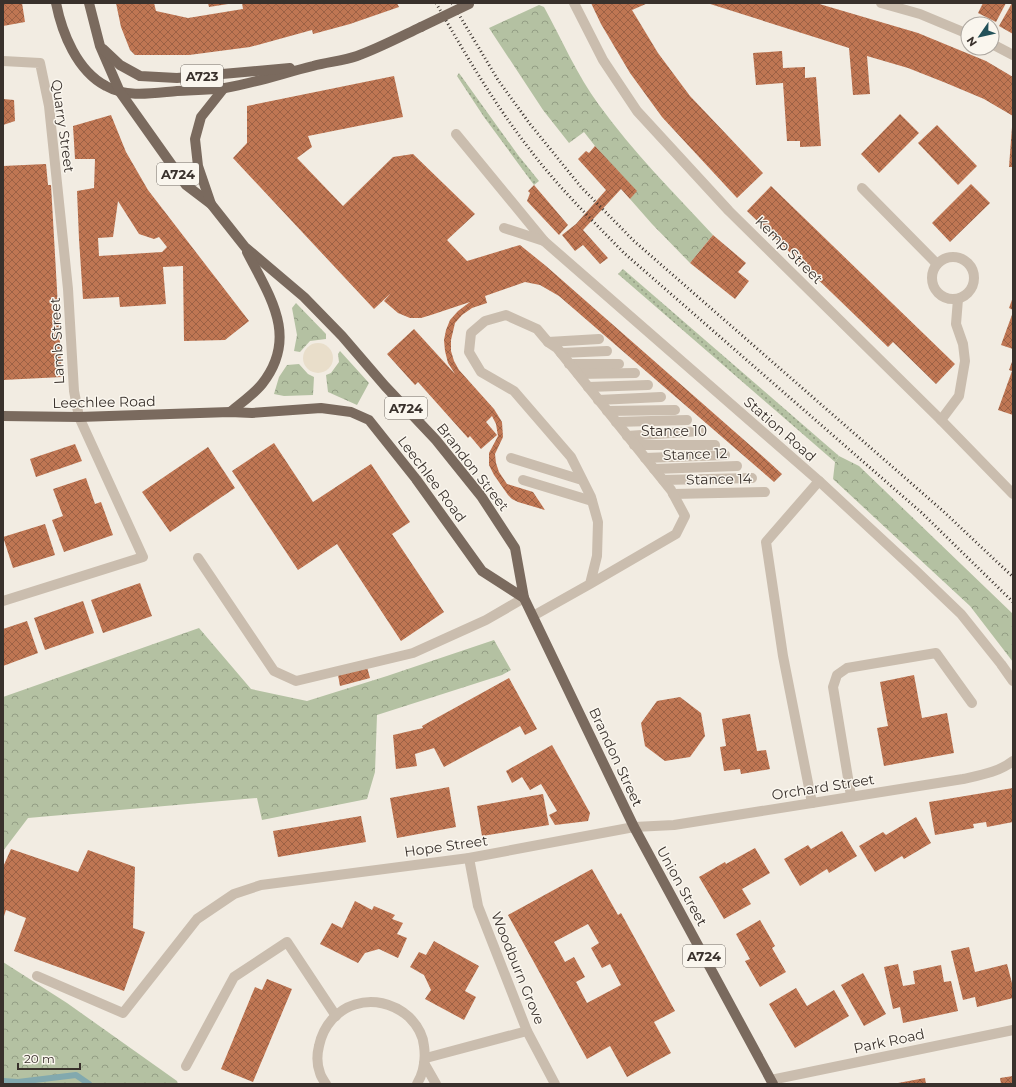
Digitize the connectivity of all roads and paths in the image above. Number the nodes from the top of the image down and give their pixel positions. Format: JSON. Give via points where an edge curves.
{"nodes":[{"id":1,"x":56,"y":3,"type":"edge"},
{"id":2,"x":88,"y":3,"type":"edge"},
{"id":3,"x":470,"y":3,"type":"edge"},
{"id":4,"x":574,"y":3,"type":"edge"},
{"id":5,"x":880,"y":3,"type":"edge"},
{"id":6,"x":960,"y":31,"type":"edge"},
{"id":7,"x":100,"y":46,"type":"junction"},
{"id":8,"x":1000,"y":48,"type":"edge"},
{"id":9,"x":1013,"y":55,"type":"edge"},
{"id":10,"x":3,"y":61,"type":"edge"},
{"id":11,"x":314,"y":66,"type":"junction"},
{"id":12,"x":224,"y":88,"type":"junction"},
{"id":13,"x":120,"y":92,"type":"junction"},
{"id":14,"x":456,"y":134,"type":"dead end"},
{"id":15,"x":57,"y":182,"type":"joint"},
{"id":16,"x":862,"y":188,"type":"dead end"},
{"id":17,"x":212,"y":204,"type":"junction"},
{"id":18,"x":504,"y":228,"type":"dead end"},
{"id":19,"x":544,"y":241,"type":"junction"},
{"id":20,"x":245,"y":247,"type":"junction"},
{"id":21,"x":937,"y":264,"type":"junction"},
{"id":22,"x":958,"y":299,"type":"junction"},
{"id":23,"x":599,"y":339,"type":"dead end"},
{"id":24,"x":548,"y":342,"type":"junction"},
{"id":25,"x":607,"y":351,"type":"dead end"},
{"id":26,"x":561,"y":353,"type":"junction"},
{"id":27,"x":570,"y":364,"type":"junction"},
{"id":28,"x":619,"y":364,"type":"dead end"},
{"id":29,"x":635,"y":373,"type":"dead end"},
{"id":30,"x":578,"y":374,"type":"junction"},
{"id":31,"x":648,"y":385,"type":"dead end"},
{"id":32,"x":588,"y":387,"type":"junction"},
{"id":33,"x":661,"y":397,"type":"dead end"},
{"id":34,"x":598,"y":400,"type":"junction"},
{"id":35,"x":676,"y":410,"type":"dead end"},
{"id":36,"x":607,"y":411,"type":"junction"},
{"id":37,"x":230,"y":412,"type":"junction"},
{"id":38,"x":3,"y":416,"type":"edge"},
{"id":39,"x":79,"y":418,"type":"junction"},
{"id":40,"x":687,"y":420,"type":"dead end"},
{"id":41,"x":941,"y":420,"type":"junction"},
{"id":42,"x":616,"y":422,"type":"junction"},
{"id":43,"x":700,"y":431,"type":"dead end"},
{"id":44,"x":627,"y":436,"type":"junction"},
{"id":45,"x":634,"y":445,"type":"junction"},
{"id":46,"x":715,"y":445,"type":"dead end"},
{"id":47,"x":725,"y":455,"type":"dead end"},
{"id":48,"x":511,"y":458,"type":"dead end"},
{"id":49,"x":645,"y":458,"type":"junction"},
{"id":50,"x":737,"y":466,"type":"dead end"},
{"id":51,"x":654,"y":469,"type":"junction"},
{"id":52,"x":752,"y":478,"type":"dead end"},
{"id":53,"x":523,"y":480,"type":"dead end"},
{"id":54,"x":582,"y":480,"type":"junction"},
{"id":55,"x":662,"y":480,"type":"junction"},
{"id":56,"x":819,"y":481,"type":"junction"},
{"id":57,"x":765,"y":492,"type":"dead end"},
{"id":58,"x":673,"y":494,"type":"junction"},
{"id":59,"x":1013,"y":494,"type":"edge"},
{"id":60,"x":592,"y":501,"type":"junction"},
{"id":61,"x":198,"y":558,"type":"dead end"},
{"id":62,"x":590,"y":584,"type":"junction"},
{"id":63,"x":524,"y":598,"type":"junction"},
{"id":64,"x":3,"y":601,"type":"edge"},
{"id":65,"x":533,"y":616,"type":"junction"},
{"id":66,"x":1013,"y":681,"type":"edge"},
{"id":67,"x":972,"y":703,"type":"dead end"},
{"id":68,"x":1013,"y":761,"type":"edge"},
{"id":69,"x":851,"y":796,"type":"junction"},
{"id":70,"x":812,"y":803,"type":"junction"},
{"id":71,"x":634,"y":827,"type":"junction"},
{"id":72,"x":469,"y":858,"type":"junction"},
{"id":73,"x":37,"y":976,"type":"dead end"},
{"id":74,"x":336,"y":1016,"type":"junction"},
{"id":75,"x":1013,"y":1030,"type":"edge"},
{"id":76,"x":527,"y":1031,"type":"junction"},
{"id":77,"x":425,"y":1061,"type":"junction"},
{"id":78,"x":186,"y":1066,"type":"dead end"},
{"id":79,"x":772,"y":1082,"type":"edge"},
{"id":80,"x":326,"y":1084,"type":"edge"},
{"id":81,"x":417,"y":1084,"type":"edge"},
{"id":82,"x":436,"y":1084,"type":"edge"},
{"id":83,"x":555,"y":1084,"type":"edge"}],
"edges":[{"from":1,"to":13,"type":"main road","number":"A723","via":[[69,45],[82,64],[105,86]]},
{"from":2,"to":7,"type":"main road","name":"Brandon Street"},
{"from":3,"to":11,"type":"main road","number":"A723","bridge":true,"via":[[356,56]]},
{"from":4,"to":41,"type":"street","name":"Kemp Street","via":[[603,60],[637,111],[729,211]]},
{"from":5,"to":6,"type":"street","via":[[920,14]]},
{"from":7,"to":11,"type":"main road","number":"A723","via":[[120,65],[140,76],[177,78]]},
{"from":7,"to":13,"type":"main road","name":"Brandon Street","number":"A724"},
{"from":8,"to":9,"type":"street"},
{"from":10,"to":15,"type":"street","name":"Quarry Street","via":[[40,63],[49,106]]},
{"from":11,"to":12,"type":"main road","number":"A723"},
{"from":12,"to":13,"type":"main road","number":"A723","via":[[152,94]]},
{"from":12,"to":17,"type":"main road","name":"Brandon Street","via":[[201,117],[195,139],[198,166]]},
{"from":13,"to":17,"type":"main road","name":"Brandon Street","number":"A724","via":[[186,185]]},
{"from":14,"to":19,"type":"street"},
{"from":15,"to":39,"type":"street","name":"Lamb Street","via":[[55,200],[68,289],[74,391]]},
{"from":16,"to":21,"type":"street"},
{"from":17,"to":20,"type":"main road","name":"Brandon Street","number":"A724"},
{"from":18,"to":19,"type":"street","name":"Station Road"},
{"from":19,"to":56,"type":"street","name":"Station Road"},
{"from":20,"to":37,"type":"main road","via":[[271,299],[279,324],[279,353],[262,384]]},
{"from":20,"to":63,"type":"main road","name":"Brandon Street","number":"A724","via":[[304,297],[342,336],[436,440],[481,496],[515,548]]},
{"from":21,"to":22,"type":"street","via":[[932,281],[935,289],[941,296]]},
{"from":21,"to":22,"type":"street","via":[[943,259],[959,257],[972,267],[975,283],[966,296]]},
{"from":22,"to":41,"type":"street","via":[[956,324],[963,344],[965,361],[959,396]]},
{"from":23,"to":24,"type":"street"},
{"from":24,"to":26,"type":"street"},
{"from":24,"to":54,"type":"street","via":[[538,329],[506,315],[485,321],[471,333],[470,352],[481,372],[514,391],[571,458]]},
{"from":25,"to":26,"type":"street"},
{"from":26,"to":27,"type":"street"},
{"from":27,"to":28,"type":"street"},
{"from":27,"to":30,"type":"street"},
{"from":29,"to":30,"type":"street"},
{"from":30,"to":32,"type":"street"},
{"from":31,"to":32,"type":"street"},
{"from":32,"to":34,"type":"street"},
{"from":33,"to":34,"type":"street"},
{"from":34,"to":36,"type":"street"},
{"from":35,"to":36,"type":"street"},
{"from":36,"to":42,"type":"street"},
{"from":37,"to":39,"type":"main road","name":"Leechlee Road"},
{"from":37,"to":63,"type":"main road","name":"Leechlee Road","via":[[321,408],[351,412],[369,420],[416,479],[482,571]]},
{"from":38,"to":39,"type":"main road","name":"Leechlee Road"},
{"from":39,"to":64,"type":"street","name":"Lamb Street","via":[[143,557]]},
{"from":40,"to":42,"type":"street"},
{"from":41,"to":59,"type":"street","name":"Kemp Street"},
{"from":42,"to":44,"type":"street"},
{"from":43,"to":44,"type":"street"},
{"from":44,"to":45,"type":"street"},
{"from":45,"to":46,"type":"street","name":"Stance 10"},
{"from":45,"to":49,"type":"street"},
{"from":47,"to":49,"type":"street"},
{"from":48,"to":54,"type":"street"},
{"from":49,"to":51,"type":"street"},
{"from":50,"to":51,"type":"street","name":"Stance 12"},
{"from":51,"to":55,"type":"street"},
{"from":52,"to":55,"type":"street"},
{"from":53,"to":60,"type":"street"},
{"from":54,"to":60,"type":"street"},
{"from":55,"to":58,"type":"street"},
{"from":56,"to":66,"type":"street","name":"Station Road","via":[[961,614]]},
{"from":56,"to":70,"type":"street","via":[[766,542],[782,656]]},
{"from":57,"to":58,"type":"street","name":"Stance 14"},
{"from":58,"to":62,"type":"street","via":[[685,516],[676,534]]},
{"from":60,"to":62,"type":"street","via":[[598,522],[597,556]]},
{"from":61,"to":63,"type":"street","via":[[274,671],[296,681],[413,653],[486,620]]},
{"from":62,"to":65,"type":"street"},
{"from":63,"to":65,"type":"main road","name":"Brandon Street","number":"A724"},
{"from":65,"to":71,"type":"main road","name":"Brandon Street","number":"A724"},
{"from":67,"to":69,"type":"street","via":[[936,653],[847,668],[837,675],[834,687]]},
{"from":68,"to":69,"type":"street","name":"Orchard Street","via":[[1005,768],[986,774]]},
{"from":69,"to":70,"type":"street","name":"Orchard Street"},
{"from":70,"to":71,"type":"street","name":"Orchard Street","via":[[674,825]]},
{"from":71,"to":72,"type":"street","name":"Hope Street"},
{"from":71,"to":79,"type":"main road","name":"Union Street","number":"A724"},
{"from":72,"to":73,"type":"street","name":"Hope Street","via":[[262,885],[234,894],[197,919],[123,1013]]},
{"from":72,"to":76,"type":"street","name":"Woodburn Grove","via":[[478,906]]},
{"from":74,"to":77,"type":"street","via":[[346,1008],[364,1002],[383,1003],[400,1010],[414,1022],[423,1039]]},
{"from":74,"to":78,"type":"street","via":[[287,942],[234,977]]},
{"from":74,"to":80,"type":"street","via":[[331,1019],[321,1035],[317,1054],[320,1073]]},
{"from":75,"to":79,"type":"street","name":"Park Road"},
{"from":76,"to":77,"type":"street"},
{"from":76,"to":83,"type":"street","name":"Woodburn Grove"},
{"from":77,"to":81,"type":"street","via":[[422,1076]]},
{"from":77,"to":82,"type":"street"}]}
